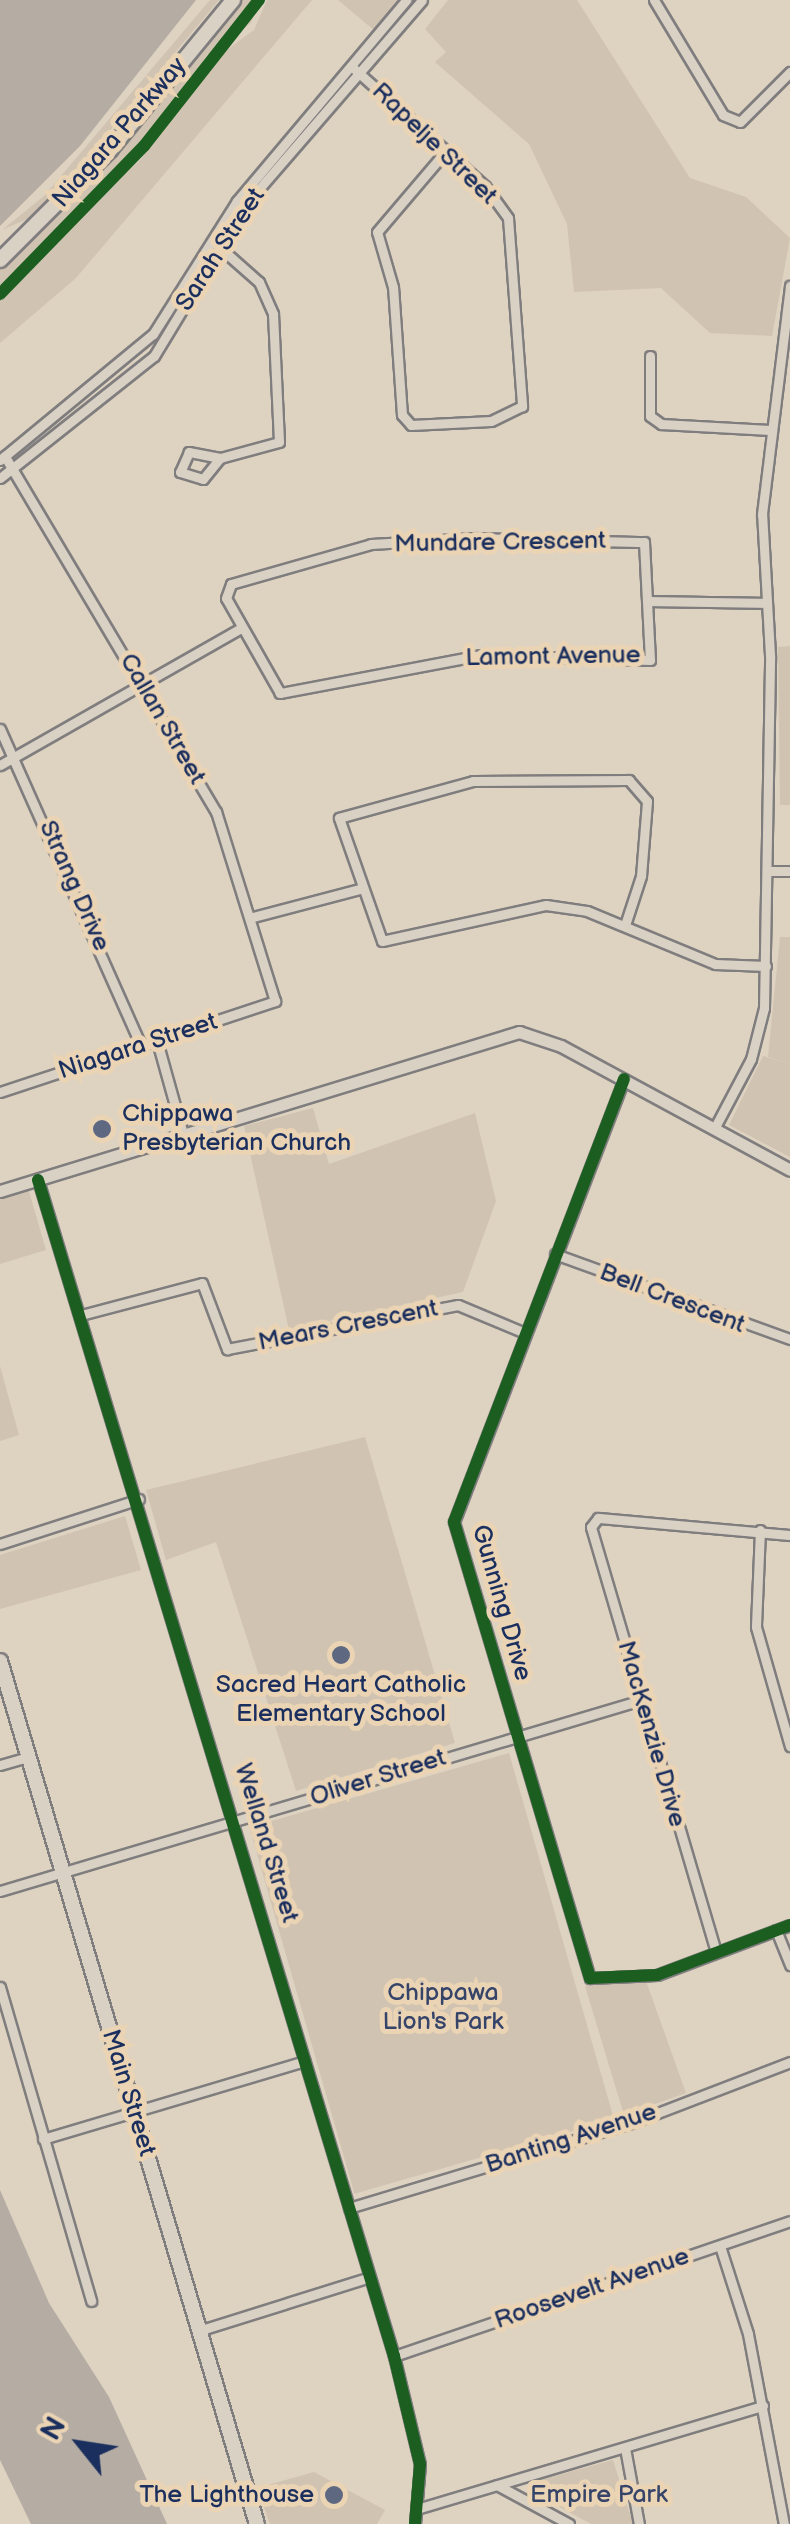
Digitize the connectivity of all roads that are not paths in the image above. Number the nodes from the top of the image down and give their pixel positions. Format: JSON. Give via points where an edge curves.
{"nodes":[{"id":1,"x":234,"y":0,"type":"edge"},
{"id":2,"x":406,"y":0,"type":"edge"},
{"id":3,"x":422,"y":0,"type":"edge"},
{"id":4,"x":654,"y":0,"type":"edge"},
{"id":5,"x":354,"y":69,"type":"junction"},
{"id":6,"x":790,"y":72,"type":"edge"},
{"id":7,"x":780,"y":85,"type":"junction"},
{"id":8,"x":790,"y":95,"type":"edge"},
{"id":9,"x":446,"y":151,"type":"junction"},
{"id":10,"x":210,"y":241,"type":"junction"},
{"id":11,"x":221,"y":248,"type":"junction"},
{"id":12,"x":0,"y":260,"type":"edge"},
{"id":13,"x":790,"y":286,"type":"edge"},
{"id":14,"x":650,"y":356,"type":"dead end"},
{"id":15,"x":770,"y":430,"type":"junction"},
{"id":16,"x":3,"y":458,"type":"edge"},
{"id":17,"x":220,"y":458,"type":"dead end"},
{"id":18,"x":13,"y":467,"type":"junction"},
{"id":19,"x":0,"y":478,"type":"edge"},
{"id":20,"x":651,"y":601,"type":"junction"},
{"id":21,"x":767,"y":603,"type":"junction"},
{"id":22,"x":238,"y":630,"type":"junction"},
{"id":23,"x":142,"y":686,"type":"junction"},
{"id":24,"x":0,"y":730,"type":"edge"},
{"id":25,"x":15,"y":756,"type":"junction"},
{"id":26,"x":0,"y":765,"type":"edge"},
{"id":27,"x":767,"y":871,"type":"junction"},
{"id":28,"x":790,"y":871,"type":"edge"},
{"id":29,"x":360,"y":889,"type":"junction"},
{"id":30,"x":253,"y":917,"type":"junction"},
{"id":31,"x":625,"y":925,"type":"junction"},
{"id":32,"x":766,"y":966,"type":"junction"},
{"id":33,"x":275,"y":1001,"type":"joint"},
{"id":34,"x":157,"y":1041,"type":"junction"},
{"id":35,"x":141,"y":1046,"type":"junction"},
{"id":36,"x":624,"y":1080,"type":"junction"},
{"id":37,"x":1,"y":1090,"type":"edge"},
{"id":38,"x":714,"y":1129,"type":"junction"},
{"id":39,"x":183,"y":1134,"type":"junction"},
{"id":40,"x":790,"y":1170,"type":"edge"},
{"id":41,"x":38,"y":1180,"type":"junction"},
{"id":42,"x":0,"y":1191,"type":"edge"},
{"id":43,"x":555,"y":1254,"type":"junction"},
{"id":44,"x":81,"y":1315,"type":"junction"},
{"id":45,"x":525,"y":1333,"type":"junction"},
{"id":46,"x":790,"y":1338,"type":"edge"},
{"id":47,"x":139,"y":1498,"type":"junction"},
{"id":48,"x":760,"y":1530,"type":"junction"},
{"id":49,"x":790,"y":1535,"type":"edge"},
{"id":50,"x":0,"y":1544,"type":"edge"},
{"id":51,"x":0,"y":1661,"type":"edge"},
{"id":52,"x":641,"y":1700,"type":"junction"},
{"id":53,"x":788,"y":1733,"type":"edge"},
{"id":54,"x":517,"y":1737,"type":"junction"},
{"id":55,"x":790,"y":1746,"type":"edge"},
{"id":56,"x":28,"y":1757,"type":"junction"},
{"id":57,"x":0,"y":1765,"type":"edge"},
{"id":58,"x":236,"y":1820,"type":"junction"},
{"id":59,"x":62,"y":1873,"type":"junction"},
{"id":60,"x":0,"y":1891,"type":"edge"},
{"id":61,"x":790,"y":1925,"type":"edge"},
{"id":62,"x":776,"y":1930,"type":"junction"},
{"id":63,"x":716,"y":1952,"type":"junction"},
{"id":64,"x":790,"y":1966,"type":"edge"},
{"id":65,"x":0,"y":1987,"type":"edge"},
{"id":66,"x":304,"y":2061,"type":"junction"},
{"id":67,"x":790,"y":2062,"type":"edge"},
{"id":68,"x":134,"y":2112,"type":"junction"},
{"id":69,"x":43,"y":2138,"type":"junction"},
{"id":70,"x":349,"y":2208,"type":"junction"},
{"id":71,"x":790,"y":2221,"type":"edge"},
{"id":72,"x":720,"y":2246,"type":"junction"},
{"id":73,"x":368,"y":2278,"type":"junction"},
{"id":74,"x":91,"y":2301,"type":"dead end"},
{"id":75,"x":198,"y":2330,"type":"junction"},
{"id":76,"x":394,"y":2356,"type":"junction"},
{"id":77,"x":764,"y":2406,"type":"junction"},
{"id":78,"x":625,"y":2448,"type":"junction"},
{"id":79,"x":497,"y":2485,"type":"junction"},
{"id":80,"x":420,"y":2508,"type":"junction"},
{"id":81,"x":256,"y":2524,"type":"edge"},
{"id":82,"x":415,"y":2524,"type":"edge"},
{"id":83,"x":569,"y":2524,"type":"edge"},
{"id":84,"x":640,"y":2524,"type":"edge"},
{"id":85,"x":784,"y":2524,"type":"edge"}],
"edges":[{"from":1,"to":12,"type":"main road","name":"Niagara Parkway","via":[[110,150]]},
{"from":2,"to":5,"type":"street","name":"Sarah Street"},
{"from":3,"to":5,"type":"street","name":"Sarah Street"},
{"from":4,"to":7,"type":"street","via":[[724,115],[740,122]]},
{"from":5,"to":9,"type":"street","name":"Rapelje Street"},
{"from":5,"to":10,"type":"street","name":"Sarah Street"},
{"from":5,"to":11,"type":"street","name":"Sarah Street"},
{"from":6,"to":7,"type":"street"},
{"from":7,"to":8,"type":"street"},
{"from":9,"to":9,"type":"street","name":"Rapelje Street","via":[[377,232],[393,288],[402,415],[411,425],[492,421],[522,406],[508,218]]},
{"from":10,"to":11,"type":"street"},
{"from":10,"to":16,"type":"street","name":"Sarah Street","via":[[152,334]]},
{"from":11,"to":17,"type":"street","via":[[259,282],[272,314],[279,442]]},
{"from":11,"to":18,"type":"street","name":"Sarah Street","via":[[154,356]]},
{"from":13,"to":15,"type":"street"},
{"from":14,"to":15,"type":"street","via":[[650,416],[660,424]]},
{"from":15,"to":21,"type":"street"},
{"from":16,"to":18,"type":"street","name":"Callan Street"},
{"from":18,"to":19,"type":"street","name":"Sarah Street"},
{"from":18,"to":23,"type":"street","name":"Callan Street"},
{"from":20,"to":21,"type":"street"},
{"from":20,"to":22,"type":"street","name":"Lamont Avenue","via":[[650,660],[481,655],[305,695],[280,693]]},
{"from":20,"to":22,"type":"street","name":"Mundare Crescent","via":[[644,542],[388,543],[231,584],[226,598]]},
{"from":21,"to":27,"type":"street"},
{"from":22,"to":23,"type":"street"},
{"from":23,"to":25,"type":"street"},
{"from":23,"to":30,"type":"street","name":"Callan Street","via":[[216,812]]},
{"from":24,"to":25,"type":"street","name":"Strang Drive"},
{"from":25,"to":26,"type":"street"},
{"from":25,"to":35,"type":"street","name":"Strang Drive"},
{"from":27,"to":28,"type":"street"},
{"from":27,"to":32,"type":"street"},
{"from":29,"to":30,"type":"street"},
{"from":29,"to":31,"type":"street","via":[[372,930],[387,942],[529,905]]},
{"from":29,"to":31,"type":"street","via":[[340,818],[483,779],[629,780],[647,802],[641,876]]},
{"from":30,"to":33,"type":"street","name":"Callan Street"},
{"from":31,"to":32,"type":"street","via":[[706,961]]},
{"from":32,"to":38,"type":"street","via":[[754,1047]]},
{"from":33,"to":34,"type":"street","name":"Niagara Street"},
{"from":34,"to":35,"type":"street","name":"Niagara Street"},
{"from":34,"to":39,"type":"street"},
{"from":35,"to":37,"type":"street","name":"Niagara Street"},
{"from":36,"to":38,"type":"street"},
{"from":36,"to":39,"type":"street","via":[[538,1035],[508,1033]]},
{"from":36,"to":43,"type":"street","name":"Gunning Drive"},
{"from":38,"to":40,"type":"street"},
{"from":39,"to":41,"type":"street"},
{"from":41,"to":42,"type":"street"},
{"from":41,"to":44,"type":"street","name":"Welland Street"},
{"from":43,"to":45,"type":"street","name":"Gunning Drive"},
{"from":43,"to":46,"type":"street","name":"Bell Crescent"},
{"from":44,"to":45,"type":"street","name":"Mears Crescent","via":[[202,1284],[227,1349],[458,1305]]},
{"from":44,"to":47,"type":"street","name":"Welland Street"},
{"from":45,"to":54,"type":"street","name":"Gunning Drive","via":[[454,1522]]},
{"from":47,"to":50,"type":"street"},
{"from":47,"to":58,"type":"street","name":"Welland Street"},
{"from":48,"to":49,"type":"street"},
{"from":48,"to":52,"type":"street","name":"MacKenzie Drive","via":[[598,1518],[591,1527]]},
{"from":48,"to":53,"type":"street","via":[[756,1627]]},
{"from":51,"to":56,"type":"main road","name":"Main Street"},
{"from":52,"to":54,"type":"street","name":"Oliver Street"},
{"from":52,"to":63,"type":"street","name":"MacKenzie Drive"},
{"from":53,"to":55,"type":"street"},
{"from":54,"to":58,"type":"street","name":"Oliver Street"},
{"from":54,"to":63,"type":"street","name":"Gunning Drive","via":[[590,1978],[650,1976]]},
{"from":56,"to":57,"type":"street"},
{"from":56,"to":59,"type":"main road","name":"Main Street"},
{"from":58,"to":59,"type":"street","name":"Oliver Street"},
{"from":58,"to":66,"type":"street","name":"Welland Street"},
{"from":59,"to":60,"type":"street","name":"Oliver Street"},
{"from":59,"to":68,"type":"main road","name":"Main Street"},
{"from":61,"to":62,"type":"street"},
{"from":62,"to":63,"type":"street"},
{"from":62,"to":64,"type":"street"},
{"from":65,"to":69,"type":"street"},
{"from":66,"to":68,"type":"street"},
{"from":66,"to":70,"type":"street","name":"Welland Street"},
{"from":67,"to":70,"type":"street","name":"Banting Avenue","via":[[631,2123]]},
{"from":68,"to":69,"type":"street"},
{"from":68,"to":75,"type":"main road","name":"Main Street"},
{"from":69,"to":74,"type":"street"},
{"from":70,"to":73,"type":"street","name":"Welland Street"},
{"from":71,"to":72,"type":"street","name":"Roosevelt Avenue"},
{"from":72,"to":76,"type":"street","name":"Roosevelt Avenue"},
{"from":72,"to":77,"type":"street"},
{"from":73,"to":75,"type":"street"},
{"from":73,"to":76,"type":"street","name":"Welland Street"},
{"from":75,"to":81,"type":"main road","name":"Main Street"},
{"from":76,"to":80,"type":"street","name":"Welland Street","via":[[418,2449]]},
{"from":77,"to":78,"type":"street"},
{"from":77,"to":85,"type":"street"},
{"from":78,"to":79,"type":"street"},
{"from":78,"to":84,"type":"street"},
{"from":79,"to":80,"type":"street"},
{"from":79,"to":83,"type":"street"},
{"from":80,"to":82,"type":"street","name":"Welland Street"}]}
